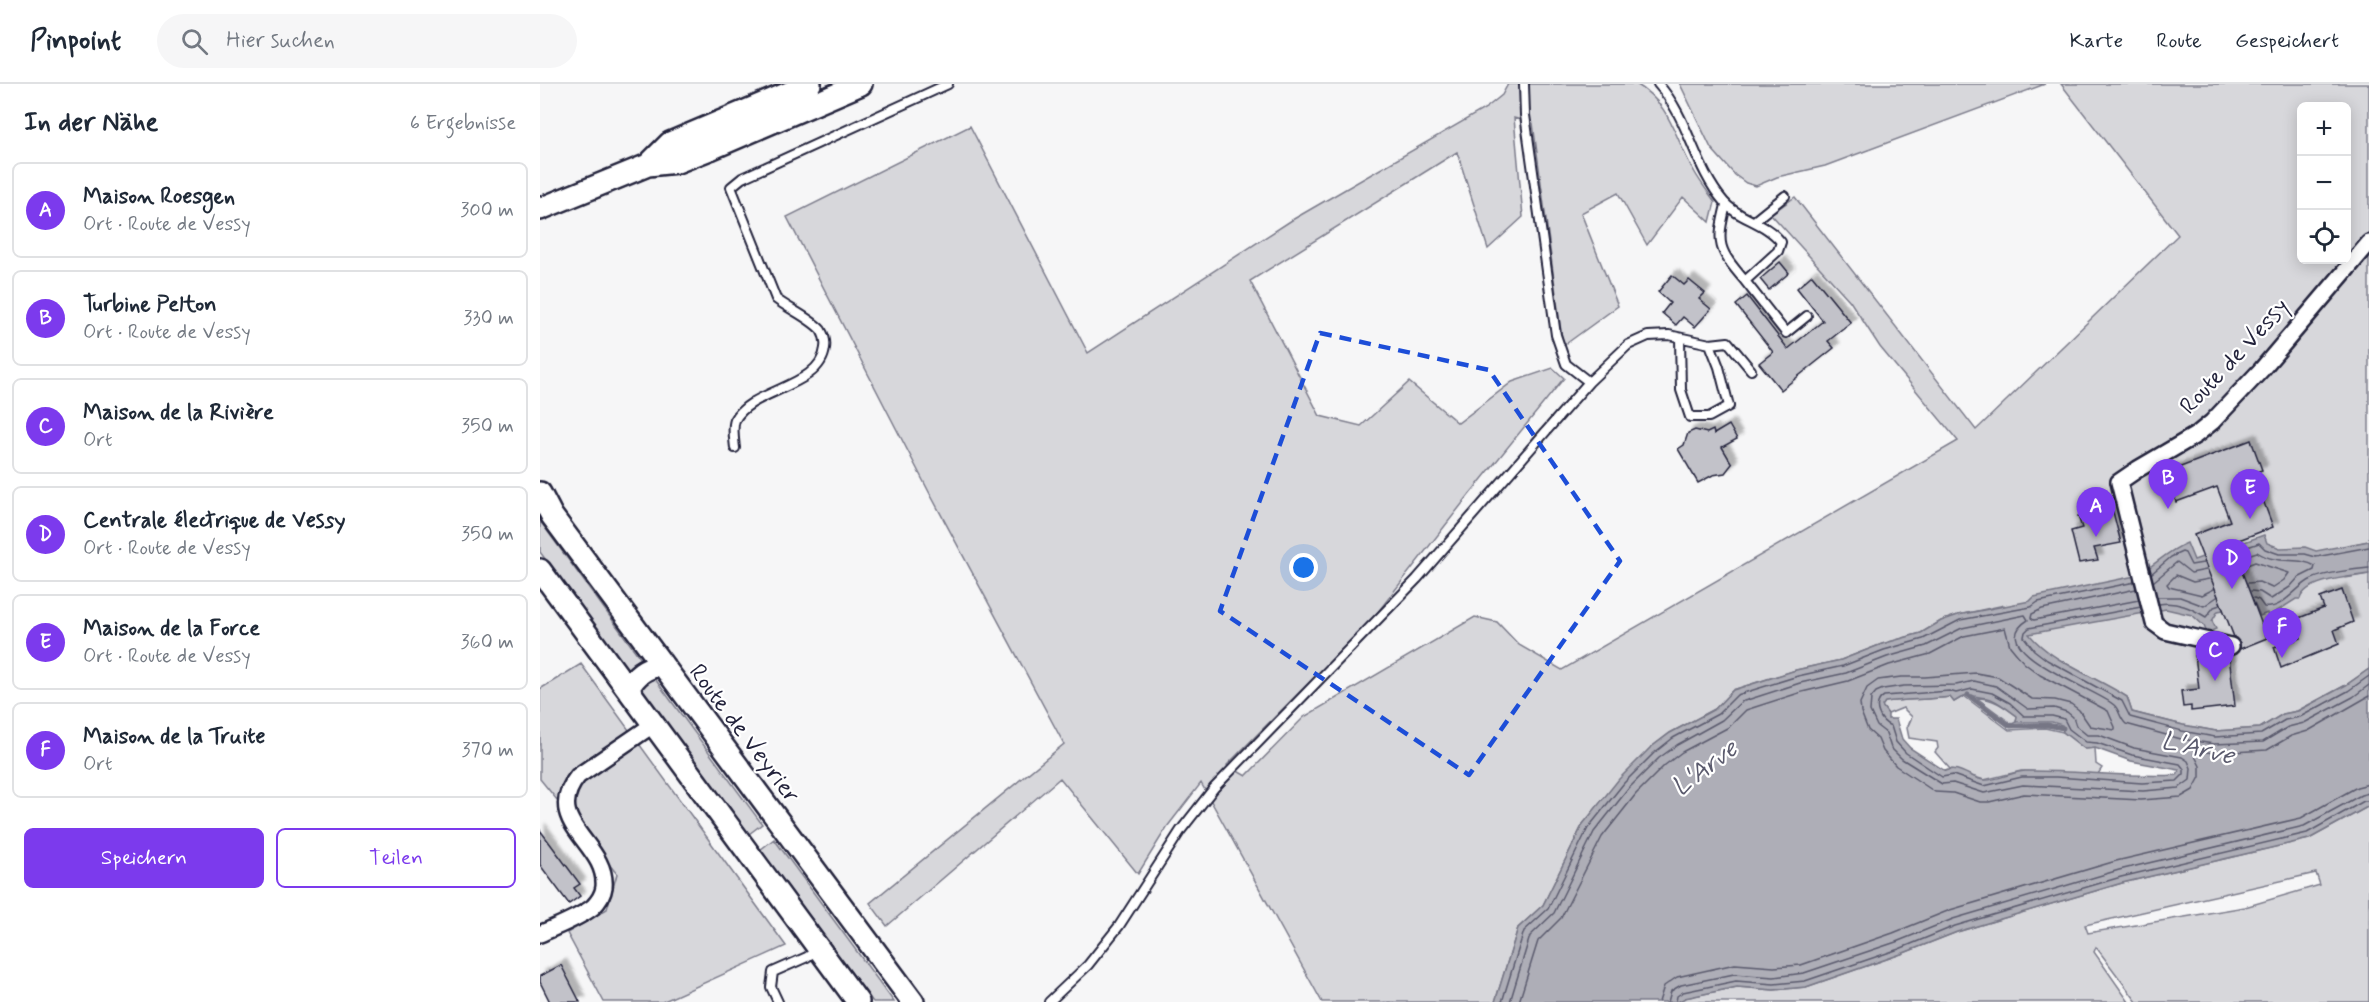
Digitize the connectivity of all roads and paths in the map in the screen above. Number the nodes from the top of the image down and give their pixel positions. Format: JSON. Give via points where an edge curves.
{"nodes":[{"id":1,"x":810,"y":84,"type":"edge"},
{"id":2,"x":861,"y":84,"type":"edge"},
{"id":3,"x":948,"y":84,"type":"edge"},
{"id":4,"x":1524,"y":84,"type":"edge"},
{"id":5,"x":1658,"y":84,"type":"edge"},
{"id":6,"x":648,"y":165,"type":"junction"},
{"id":7,"x":1785,"y":196,"type":"dead end"},
{"id":8,"x":1726,"y":205,"type":"junction"},
{"id":9,"x":540,"y":209,"type":"edge"},
{"id":10,"x":1754,"y":221,"type":"junction"},
{"id":11,"x":2369,"y":243,"type":"edge"},
{"id":12,"x":1745,"y":281,"type":"junction"},
{"id":13,"x":1807,"y":316,"type":"dead end"},
{"id":14,"x":1680,"y":338,"type":"junction"},
{"id":15,"x":1710,"y":344,"type":"junction"},
{"id":16,"x":1751,"y":370,"type":"dead end"},
{"id":17,"x":1588,"y":381,"type":"junction"},
{"id":18,"x":735,"y":448,"type":"dead end"},
{"id":19,"x":540,"y":493,"type":"edge"},
{"id":20,"x":540,"y":570,"type":"edge"},
{"id":21,"x":2231,"y":646,"type":"dead end"},
{"id":22,"x":662,"y":664,"type":"junction"},
{"id":23,"x":628,"y":689,"type":"junction"},
{"id":24,"x":654,"y":724,"type":"junction"},
{"id":25,"x":540,"y":934,"type":"edge"},
{"id":26,"x":819,"y":948,"type":"junction"},
{"id":27,"x":778,"y":1002,"type":"edge"},
{"id":28,"x":858,"y":1002,"type":"edge"},
{"id":29,"x":913,"y":1002,"type":"edge"},
{"id":30,"x":1049,"y":1002,"type":"edge"}],
"edges":[{"from":1,"to":6,"type":"main road","via":[[670,143]]},
{"from":2,"to":6,"type":"main road","via":[[677,162]]},
{"from":3,"to":18,"type":"lane","via":[[742,177],[731,187],[776,299],[815,324],[823,333],[825,346],[823,358],[803,378],[741,413],[734,428]]},
{"from":4,"to":17,"type":"lane","via":[[1525,115],[1559,348],[1566,364]]},
{"from":5,"to":8,"type":"lane","via":[[1671,101],[1705,174]]},
{"from":6,"to":9,"type":"main road"},
{"from":7,"to":10,"type":"lane"},
{"from":8,"to":10,"type":"lane"},
{"from":8,"to":12,"type":"lane","via":[[1719,230],[1722,246],[1727,260]]},
{"from":10,"to":12,"type":"lane","via":[[1776,235],[1781,244]]},
{"from":11,"to":21,"type":"street","name":"Route de Vessy","via":[[2212,422],[2119,482],[2154,623],[2162,629]]},
{"from":12,"to":13,"type":"lane","via":[[1786,333]]},
{"from":14,"to":15,"type":"lane"},
{"from":14,"to":15,"type":"lane","via":[[1681,390],[1690,417],[1709,417],[1729,405]]},
{"from":14,"to":17,"type":"lane","via":[[1658,334],[1640,339]]},
{"from":15,"to":16,"type":"lane","via":[[1728,342]]},
{"from":17,"to":30,"type":"lane","via":[[1417,579],[1214,788],[1181,830],[1119,926]]},
{"from":19,"to":22,"type":"main road","name":"Route de Veyrier","via":[[552,516]]},
{"from":20,"to":23,"type":"main road"},
{"from":22,"to":23,"type":"main road","via":[[646,668]]},
{"from":22,"to":29,"type":"main road","name":"Route de Veyrier"},
{"from":23,"to":24,"type":"main road"},
{"from":24,"to":25,"type":"street","via":[[578,776],[564,795],[564,818],[599,865],[603,890],[593,907]]},
{"from":24,"to":26,"type":"main road"},
{"from":26,"to":27,"type":"lane","via":[[773,972],[771,987]]},
{"from":26,"to":28,"type":"main road"}]}
